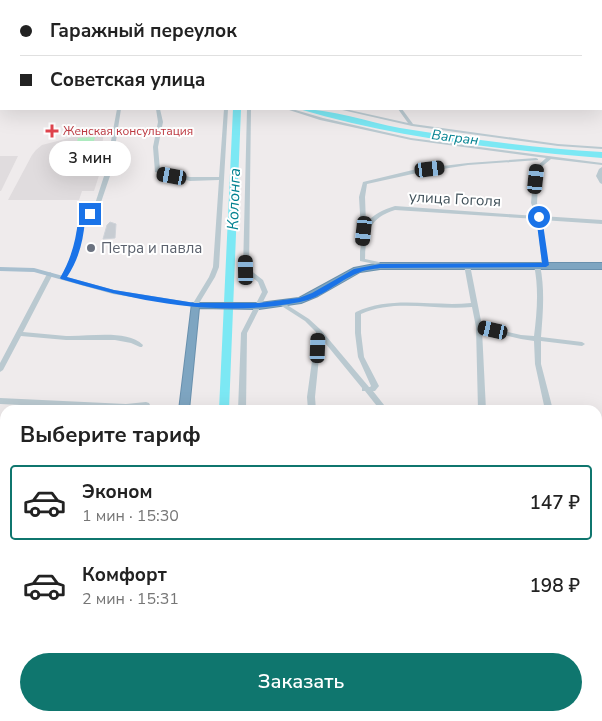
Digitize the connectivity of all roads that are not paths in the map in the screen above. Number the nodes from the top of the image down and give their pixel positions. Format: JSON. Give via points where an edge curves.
{"nodes":[{"id":1,"x":119,"y":110,"type":"edge"},
{"id":2,"x":158,"y":110,"type":"edge"},
{"id":3,"x":226,"y":110,"type":"edge"},
{"id":4,"x":250,"y":110,"type":"edge"},
{"id":5,"x":291,"y":110,"type":"edge"},
{"id":6,"x":344,"y":110,"type":"edge"},
{"id":7,"x":401,"y":110,"type":"edge"},
{"id":8,"x":412,"y":125,"type":"junction"},
{"id":9,"x":602,"y":148,"type":"edge"},
{"id":10,"x":549,"y":158,"type":"junction"},
{"id":11,"x":602,"y":164,"type":"edge"},
{"id":12,"x":602,"y":169,"type":"edge"},
{"id":13,"x":222,"y":178,"type":"junction"},
{"id":14,"x":602,"y":182,"type":"edge"},
{"id":15,"x":539,"y":217,"type":"junction"},
{"id":16,"x":602,"y":222,"type":"edge"},
{"id":17,"x":364,"y":231,"type":"junction"},
{"id":18,"x":467,"y":265,"type":"junction"},
{"id":19,"x":542,"y":265,"type":"junction"},
{"id":20,"x":380,"y":266,"type":"junction"},
{"id":21,"x":602,"y":266,"type":"edge"},
{"id":22,"x":0,"y":269,"type":"edge"},
{"id":23,"x":50,"y":274,"type":"junction"},
{"id":24,"x":63,"y":278,"type":"junction"},
{"id":25,"x":282,"y":304,"type":"junction"},
{"id":26,"x":195,"y":305,"type":"junction"},
{"id":27,"x":474,"y":305,"type":"junction"},
{"id":28,"x":259,"y":306,"type":"junction"},
{"id":29,"x":479,"y":327,"type":"junction"},
{"id":30,"x":319,"y":331,"type":"junction"},
{"id":31,"x":19,"y":334,"type":"junction"},
{"id":32,"x":538,"y":338,"type":"junction"},
{"id":33,"x":140,"y":344,"type":"dead end"},
{"id":34,"x":582,"y":344,"type":"dead end"},
{"id":35,"x":0,"y":370,"type":"edge"},
{"id":36,"x":365,"y":389,"type":"junction"},
{"id":37,"x":0,"y":400,"type":"edge"},
{"id":38,"x":90,"y":405,"type":"edge"},
{"id":39,"x":185,"y":405,"type":"edge"},
{"id":40,"x":242,"y":405,"type":"edge"},
{"id":41,"x":312,"y":405,"type":"edge"},
{"id":42,"x":379,"y":405,"type":"edge"},
{"id":43,"x":482,"y":405,"type":"edge"},
{"id":44,"x":548,"y":405,"type":"edge"}],
"edges":[{"from":1,"to":24,"type":"street","via":[[108,173],[96,211],[81,220],[80,241]]},
{"from":2,"to":13,"type":"street","via":[[161,117],[160,137],[156,143],[157,172],[190,179]]},
{"from":3,"to":13,"type":"street"},
{"from":4,"to":28,"type":"street","via":[[246,270],[261,281],[265,292]]},
{"from":5,"to":10,"type":"street","via":[[411,139]]},
{"from":6,"to":8,"type":"street"},
{"from":7,"to":8,"type":"street"},
{"from":8,"to":9,"type":"street"},
{"from":10,"to":11,"type":"street"},
{"from":10,"to":15,"type":"street","via":[[538,169],[534,203]]},
{"from":10,"to":17,"type":"street","via":[[468,164],[364,182]]},
{"from":12,"to":14,"type":"street","via":[[599,176]]},
{"from":13,"to":26,"type":"street","via":[[216,267],[213,278]]},
{"from":15,"to":16,"type":"street","name":"улица Гоголя"},
{"from":15,"to":17,"type":"street","name":"улица Гоголя","via":[[395,208],[377,215]]},
{"from":15,"to":19,"type":"street"},
{"from":17,"to":20,"type":"street","via":[[362,260]]},
{"from":18,"to":19,"type":"highway"},
{"from":18,"to":20,"type":"highway"},
{"from":18,"to":27,"type":"street"},
{"from":19,"to":21,"type":"highway"},
{"from":19,"to":32,"type":"street"},
{"from":20,"to":25,"type":"highway","via":[[357,270],[315,294]]},
{"from":22,"to":23,"type":"main road"},
{"from":23,"to":24,"type":"main road"},
{"from":23,"to":31,"type":"street"},
{"from":24,"to":26,"type":"main road","via":[[113,292]]},
{"from":25,"to":28,"type":"highway"},
{"from":25,"to":30,"type":"street"},
{"from":26,"to":28,"type":"highway"},
{"from":26,"to":39,"type":"highway"},
{"from":27,"to":29,"type":"street"},
{"from":27,"to":36,"type":"street","via":[[459,308],[369,306],[358,312],[361,357],[375,386]]},
{"from":28,"to":40,"type":"street","via":[[244,333]]},
{"from":29,"to":32,"type":"street"},
{"from":29,"to":43,"type":"street"},
{"from":30,"to":36,"type":"street"},
{"from":30,"to":41,"type":"street"},
{"from":31,"to":33,"type":"street","via":[[120,338]]},
{"from":31,"to":35,"type":"street"},
{"from":32,"to":34,"type":"street"},
{"from":32,"to":44,"type":"street","via":[[537,351]]},
{"from":36,"to":42,"type":"street"},
{"from":37,"to":38,"type":"street"}]}
